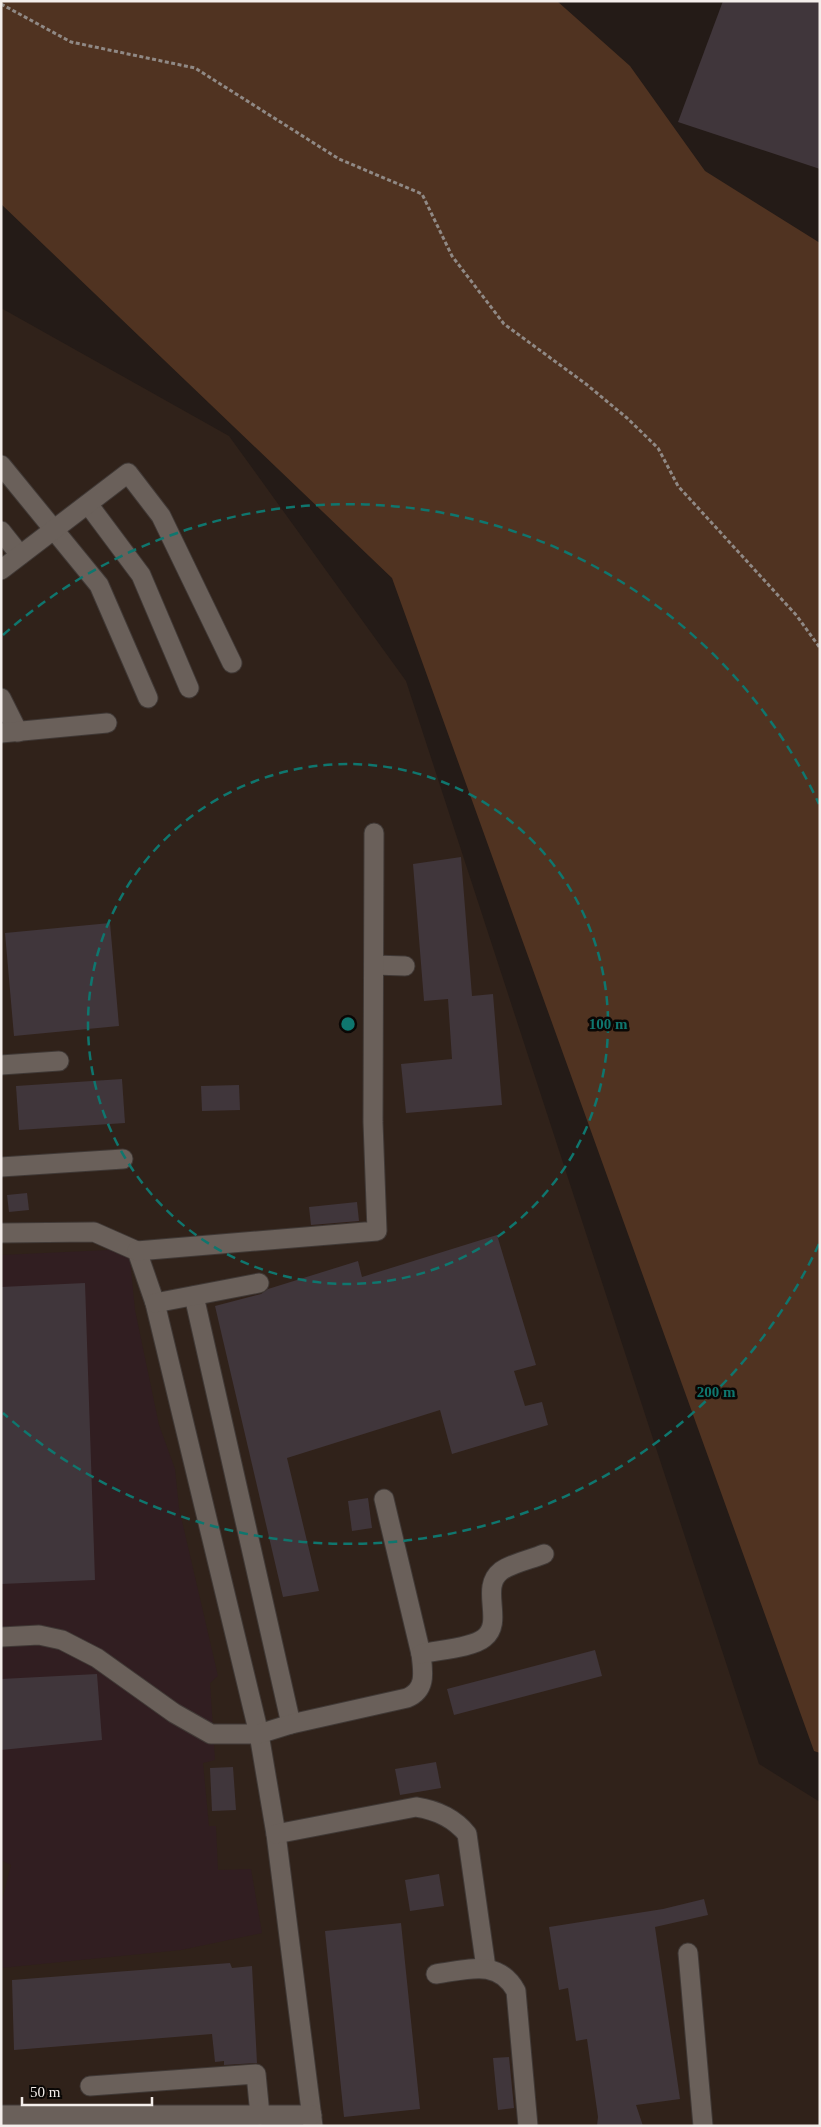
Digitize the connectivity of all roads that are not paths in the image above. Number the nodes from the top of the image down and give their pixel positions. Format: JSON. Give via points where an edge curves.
{"nodes":[{"id":1,"x":1,"y":465,"type":"edge"},
{"id":2,"x":88,"y":504,"type":"junction"},
{"id":3,"x":54,"y":530,"type":"junction"},
{"id":4,"x":1,"y":531,"type":"edge"},
{"id":5,"x":20,"y":555,"type":"junction"},
{"id":6,"x":1,"y":570,"type":"edge"},
{"id":7,"x":232,"y":663,"type":"dead end"},
{"id":8,"x":189,"y":688,"type":"dead end"},
{"id":9,"x":1,"y":698,"type":"edge"},
{"id":10,"x":148,"y":698,"type":"dead end"},
{"id":11,"x":107,"y":723,"type":"dead end"},
{"id":12,"x":10,"y":732,"type":"edge"},
{"id":13,"x":374,"y":833,"type":"dead end"},
{"id":14,"x":374,"y":965,"type":"junction"},
{"id":15,"x":405,"y":966,"type":"dead end"},
{"id":16,"x":59,"y":1061,"type":"dead end"},
{"id":17,"x":1,"y":1065,"type":"edge"},
{"id":18,"x":123,"y":1159,"type":"dead end"},
{"id":19,"x":1,"y":1167,"type":"edge"},
{"id":20,"x":1,"y":1233,"type":"edge"},
{"id":21,"x":137,"y":1251,"type":"junction"},
{"id":22,"x":259,"y":1283,"type":"dead end"},
{"id":23,"x":194,"y":1296,"type":"junction"},
{"id":24,"x":155,"y":1303,"type":"junction"},
{"id":25,"x":384,"y":1499,"type":"dead end"},
{"id":26,"x":544,"y":1554,"type":"dead end"},
{"id":27,"x":1,"y":1637,"type":"edge"},
{"id":28,"x":421,"y":1654,"type":"junction"},
{"id":29,"x":291,"y":1724,"type":"junction"},
{"id":30,"x":259,"y":1734,"type":"junction"},
{"id":31,"x":276,"y":1834,"type":"junction"},
{"id":32,"x":688,"y":1953,"type":"dead end"},
{"id":33,"x":486,"y":1968,"type":"junction"},
{"id":34,"x":436,"y":1974,"type":"dead end"},
{"id":35,"x":90,"y":2086,"type":"dead end"},
{"id":36,"x":1,"y":2115,"type":"edge"},
{"id":37,"x":260,"y":2115,"type":"junction"},
{"id":38,"x":104,"y":2120,"type":"edge"},
{"id":39,"x":313,"y":2120,"type":"edge"},
{"id":40,"x":528,"y":2126,"type":"edge"},
{"id":41,"x":703,"y":2126,"type":"edge"}],
"edges":[{"from":1,"to":3,"type":"street"},
{"from":2,"to":3,"type":"street"},
{"from":2,"to":7,"type":"street","via":[[128,473],[161,516]]},
{"from":2,"to":8,"type":"street","via":[[141,575]]},
{"from":3,"to":5,"type":"street"},
{"from":3,"to":10,"type":"street","via":[[99,585]]},
{"from":4,"to":5,"type":"street"},
{"from":5,"to":6,"type":"street"},
{"from":9,"to":12,"type":"street"},
{"from":11,"to":12,"type":"street"},
{"from":13,"to":14,"type":"street"},
{"from":14,"to":15,"type":"street"},
{"from":14,"to":21,"type":"street","via":[[373,1122],[377,1232]]},
{"from":16,"to":17,"type":"street"},
{"from":18,"to":19,"type":"street"},
{"from":20,"to":21,"type":"street","via":[[94,1232]]},
{"from":21,"to":24,"type":"street"},
{"from":22,"to":23,"type":"street"},
{"from":23,"to":24,"type":"street"},
{"from":23,"to":29,"type":"street"},
{"from":24,"to":30,"type":"street"},
{"from":25,"to":28,"type":"street"},
{"from":26,"to":28,"type":"street","via":[[502,1570],[495,1577],[491,1598],[493,1622],[484,1639]]},
{"from":27,"to":30,"type":"street","via":[[39,1635],[62,1640],[97,1658],[174,1713],[211,1734]]},
{"from":28,"to":29,"type":"street","via":[[423,1676],[415,1695]]},
{"from":29,"to":30,"type":"street"},
{"from":30,"to":31,"type":"street"},
{"from":31,"to":33,"type":"street","via":[[416,1807],[452,1819],[467,1834]]},
{"from":31,"to":39,"type":"street"},
{"from":32,"to":41,"type":"street"},
{"from":33,"to":34,"type":"street"},
{"from":33,"to":40,"type":"street","via":[[502,1972],[516,1991]]},
{"from":35,"to":37,"type":"street","via":[[256,2074]]},
{"from":36,"to":38,"type":"street"},
{"from":37,"to":38,"type":"street"},
{"from":37,"to":39,"type":"street"}]}
